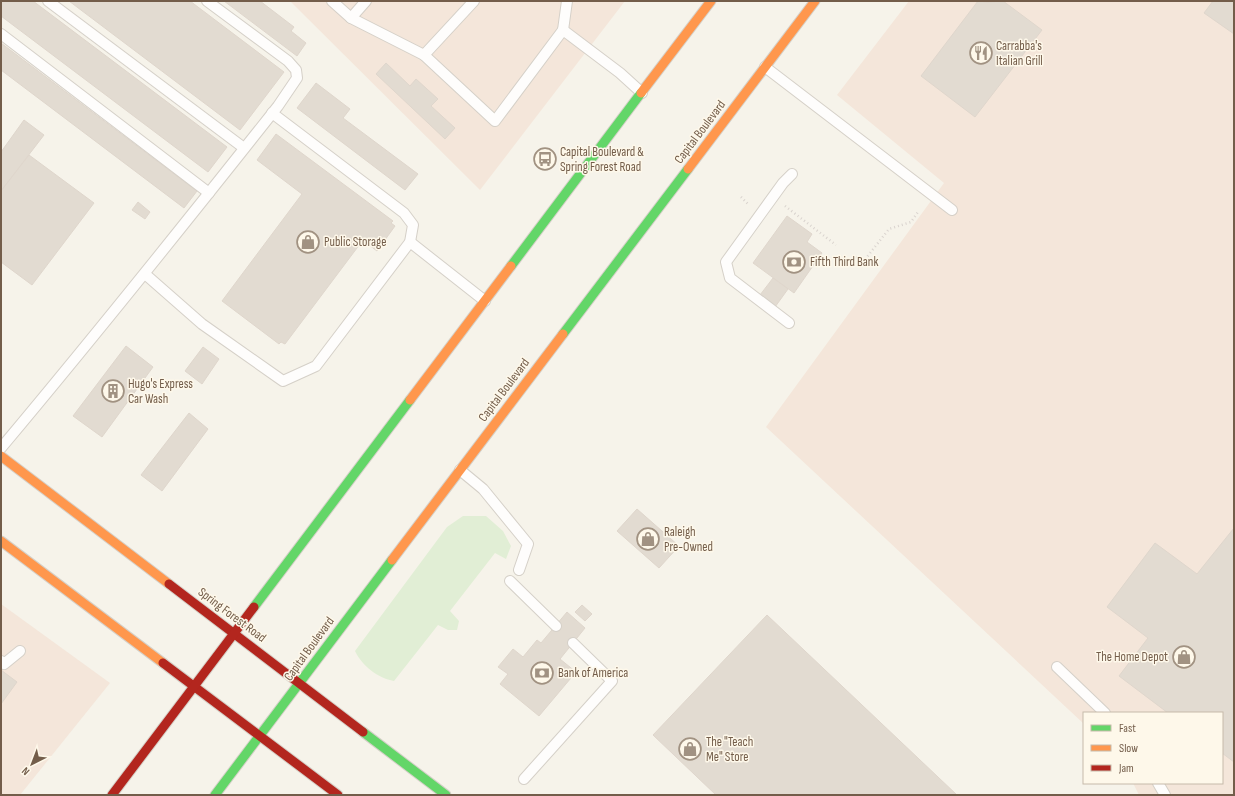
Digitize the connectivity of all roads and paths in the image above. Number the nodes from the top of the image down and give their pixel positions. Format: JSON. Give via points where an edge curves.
{"nodes":[{"id":1,"x":48,"y":1,"type":"edge"},
{"id":2,"x":207,"y":1,"type":"edge"},
{"id":3,"x":332,"y":1,"type":"edge"},
{"id":4,"x":366,"y":1,"type":"edge"},
{"id":5,"x":474,"y":1,"type":"edge"},
{"id":6,"x":567,"y":1,"type":"edge"},
{"id":7,"x":711,"y":1,"type":"edge"},
{"id":8,"x":814,"y":1,"type":"edge"},
{"id":9,"x":351,"y":18,"type":"junction"},
{"id":10,"x":563,"y":30,"type":"junction"},
{"id":11,"x":1,"y":34,"type":"edge"},
{"id":12,"x":424,"y":55,"type":"junction"},
{"id":13,"x":765,"y":67,"type":"junction"},
{"id":14,"x":642,"y":93,"type":"junction"},
{"id":15,"x":272,"y":113,"type":"junction"},
{"id":16,"x":244,"y":148,"type":"junction"},
{"id":17,"x":792,"y":174,"type":"dead end"},
{"id":18,"x":209,"y":193,"type":"junction"},
{"id":19,"x":782,"y":203,"type":"dead end"},
{"id":20,"x":952,"y":210,"type":"dead end"},
{"id":21,"x":918,"y":212,"type":"dead end"},
{"id":22,"x":410,"y":242,"type":"junction"},
{"id":23,"x":836,"y":245,"type":"dead end"},
{"id":24,"x":856,"y":257,"type":"dead end"},
{"id":25,"x":145,"y":274,"type":"junction"},
{"id":26,"x":485,"y":301,"type":"junction"},
{"id":27,"x":789,"y":323,"type":"dead end"},
{"id":28,"x":1,"y":448,"type":"edge"},
{"id":29,"x":1,"y":456,"type":"edge"},
{"id":30,"x":460,"y":470,"type":"junction"},
{"id":31,"x":1,"y":540,"type":"edge"},
{"id":32,"x":519,"y":570,"type":"dead end"},
{"id":33,"x":510,"y":581,"type":"dead end"},
{"id":34,"x":556,"y":626,"type":"dead end"},
{"id":35,"x":234,"y":634,"type":"junction"},
{"id":36,"x":573,"y":643,"type":"dead end"},
{"id":37,"x":20,"y":651,"type":"dead end"},
{"id":38,"x":1,"y":661,"type":"edge"},
{"id":39,"x":1057,"y":667,"type":"dead end"},
{"id":40,"x":300,"y":683,"type":"junction"},
{"id":41,"x":194,"y":687,"type":"junction"},
{"id":42,"x":1104,"y":712,"type":"edge"},
{"id":43,"x":260,"y":736,"type":"junction"},
{"id":44,"x":524,"y":779,"type":"dead end"},
{"id":45,"x":1159,"y":784,"type":"edge"},
{"id":46,"x":112,"y":795,"type":"edge"},
{"id":47,"x":215,"y":795,"type":"edge"},
{"id":48,"x":338,"y":795,"type":"edge"},
{"id":49,"x":446,"y":795,"type":"edge"},
{"id":50,"x":1165,"y":795,"type":"edge"}],
"edges":[{"from":1,"to":16,"type":"lane"},
{"from":2,"to":15,"type":"lane","via":[[288,61],[296,70],[297,78]]},
{"from":3,"to":9,"type":"lane"},
{"from":4,"to":9,"type":"lane"},
{"from":5,"to":12,"type":"lane"},
{"from":6,"to":10,"type":"lane"},
{"from":7,"to":14,"type":"main road"},
{"from":8,"to":13,"type":"main road","name":"Capital Boulevard"},
{"from":9,"to":12,"type":"lane"},
{"from":10,"to":12,"type":"lane","via":[[495,121]]},
{"from":10,"to":14,"type":"lane"},
{"from":11,"to":18,"type":"lane"},
{"from":13,"to":20,"type":"lane"},
{"from":13,"to":30,"type":"main road","name":"Capital Boulevard"},
{"from":14,"to":26,"type":"main road"},
{"from":15,"to":16,"type":"lane"},
{"from":15,"to":22,"type":"lane","via":[[404,213],[413,225]]},
{"from":16,"to":18,"type":"lane"},
{"from":17,"to":27,"type":"lane","via":[[726,262],[730,278]]},
{"from":18,"to":25,"type":"lane"},
{"from":19,"to":23,"type":"path"},
{"from":21,"to":24,"type":"path","via":[[911,222],[889,229],[863,262]]},
{"from":22,"to":25,"type":"lane","via":[[316,366],[283,380],[202,324]]},
{"from":22,"to":26,"type":"lane"},
{"from":25,"to":28,"type":"lane"},
{"from":26,"to":35,"type":"main road"},
{"from":29,"to":35,"type":"main road","name":"Spring Forest Road"},
{"from":30,"to":32,"type":"lane","via":[[483,489],[528,544]]},
{"from":30,"to":40,"type":"main road","name":"Capital Boulevard"},
{"from":31,"to":41,"type":"main road"},
{"from":33,"to":34,"type":"lane"},
{"from":35,"to":40,"type":"main road","name":"Spring Forest Road"},
{"from":35,"to":41,"type":"main road"},
{"from":36,"to":44,"type":"lane","via":[[612,681]]},
{"from":37,"to":38,"type":"lane","via":[[4,664]]},
{"from":39,"to":42,"type":"lane"},
{"from":40,"to":43,"type":"main road","name":"Capital Boulevard"},
{"from":40,"to":49,"type":"main road","name":"Spring Forest Road"},
{"from":41,"to":43,"type":"main road"},
{"from":41,"to":46,"type":"main road"},
{"from":43,"to":47,"type":"main road","name":"Capital Boulevard"},
{"from":43,"to":48,"type":"main road"},
{"from":45,"to":50,"type":"lane"}]}
